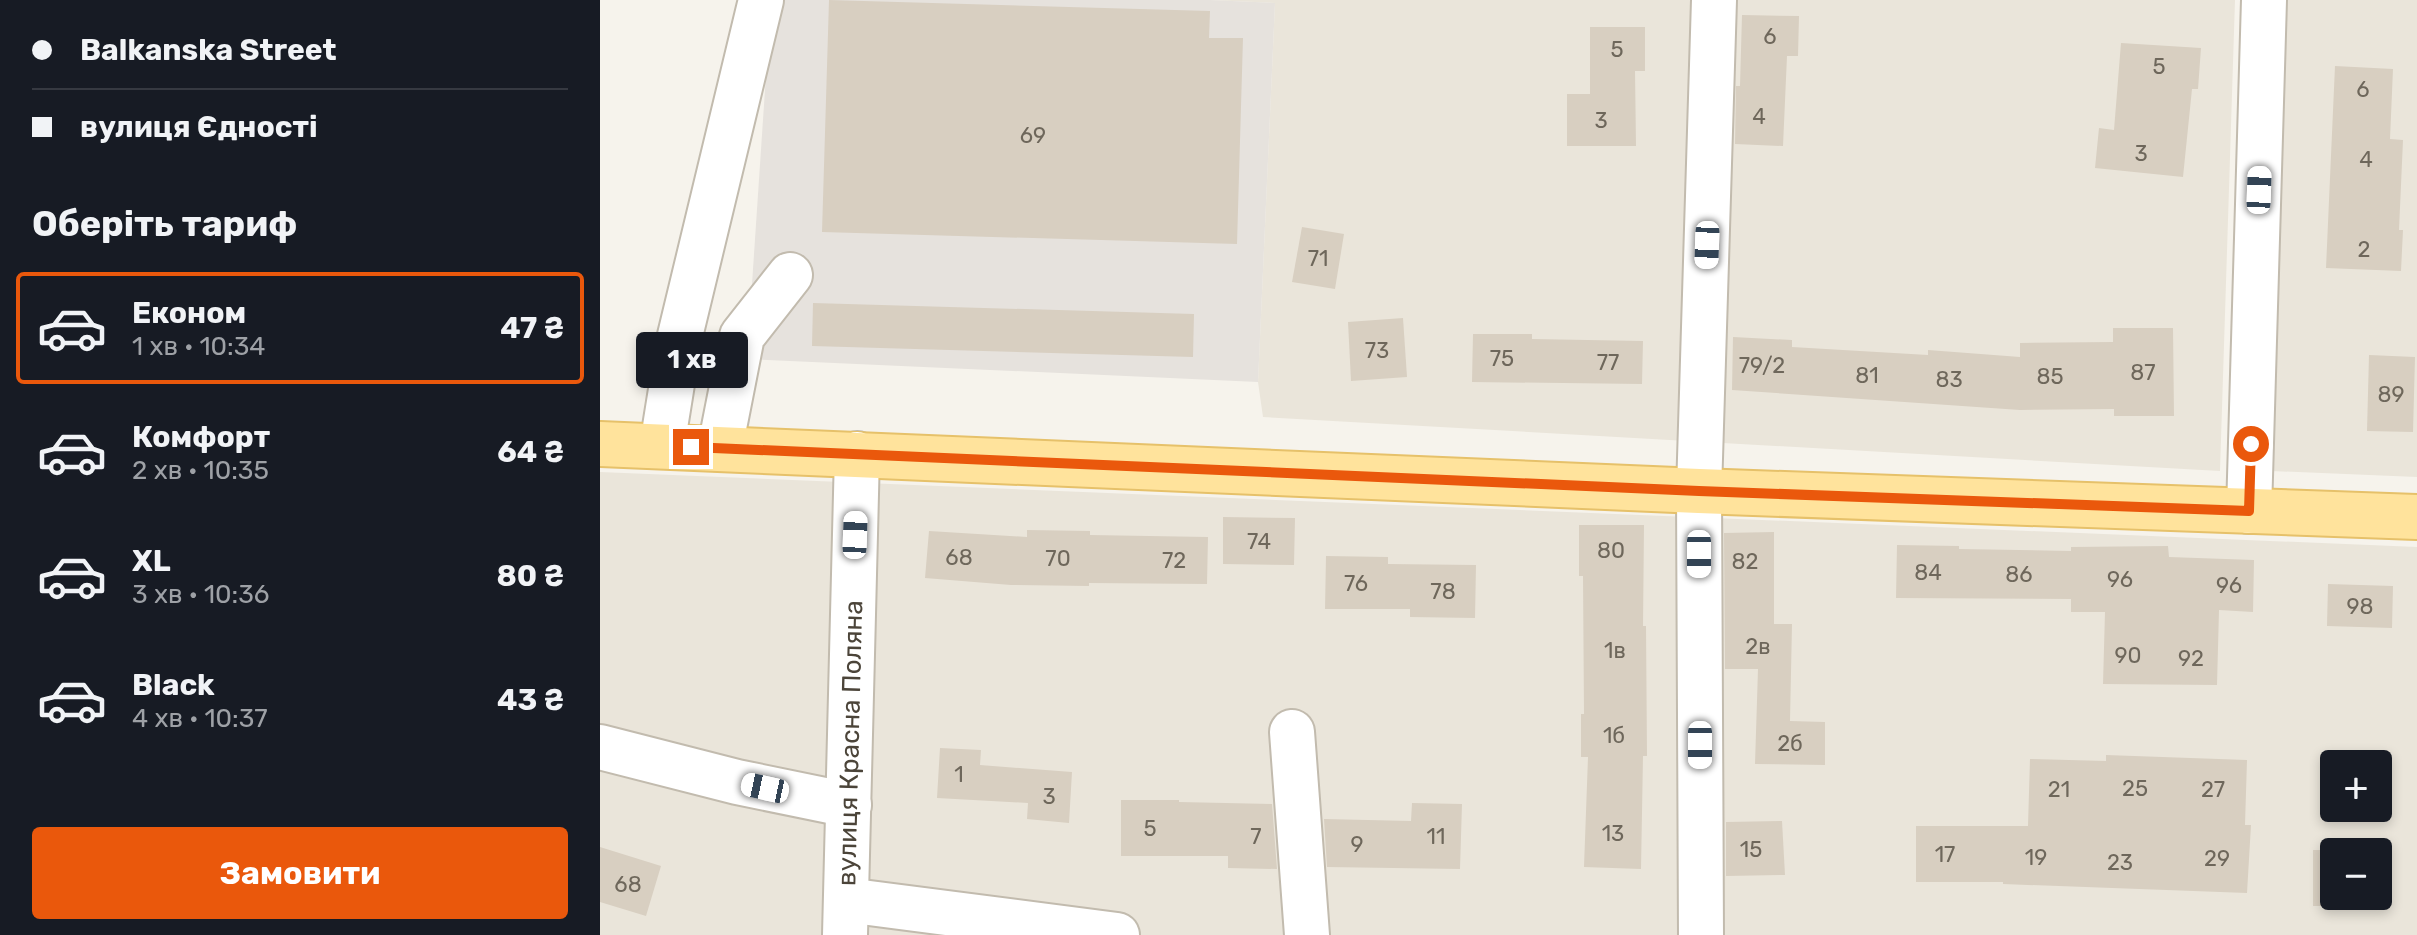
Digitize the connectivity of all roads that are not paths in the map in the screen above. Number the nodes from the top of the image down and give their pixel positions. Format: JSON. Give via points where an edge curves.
{"nodes":[{"id":1,"x":761,"y":0,"type":"edge"},
{"id":2,"x":1714,"y":0,"type":"edge"},
{"id":3,"x":2264,"y":0,"type":"edge"},
{"id":4,"x":790,"y":275,"type":"dead end"},
{"id":5,"x":600,"y":444,"type":"edge"},
{"id":6,"x":662,"y":446,"type":"junction"},
{"id":7,"x":720,"y":448,"type":"junction"},
{"id":8,"x":857,"y":454,"type":"junction"},
{"id":9,"x":1699,"y":491,"type":"junction"},
{"id":10,"x":2249,"y":511,"type":"junction"},
{"id":11,"x":2417,"y":517,"type":"edge"},
{"id":12,"x":1292,"y":732,"type":"dead end"},
{"id":13,"x":600,"y":747,"type":"edge"},
{"id":14,"x":849,"y":805,"type":"junction"},
{"id":15,"x":846,"y":917,"type":"edge"},
{"id":16,"x":1117,"y":935,"type":"edge"},
{"id":17,"x":1307,"y":935,"type":"edge"},
{"id":18,"x":1701,"y":935,"type":"edge"}],
"edges":[{"from":1,"to":6,"type":"street","via":[[679,340]]},
{"from":2,"to":9,"type":"street"},
{"from":3,"to":10,"type":"street"},
{"from":4,"to":7,"type":"street","via":[[742,336]]},
{"from":5,"to":6,"type":"main road"},
{"from":6,"to":7,"type":"main road"},
{"from":7,"to":8,"type":"main road"},
{"from":8,"to":9,"type":"main road"},
{"from":8,"to":14,"type":"street","name":"вулиця Красна Поляна"},
{"from":9,"to":10,"type":"main road"},
{"from":9,"to":18,"type":"street"},
{"from":10,"to":11,"type":"main road"},
{"from":12,"to":17,"type":"street"},
{"from":13,"to":14,"type":"street"},
{"from":14,"to":15,"type":"street","name":"вулиця Красна Поляна"},
{"from":15,"to":16,"type":"street"}]}
